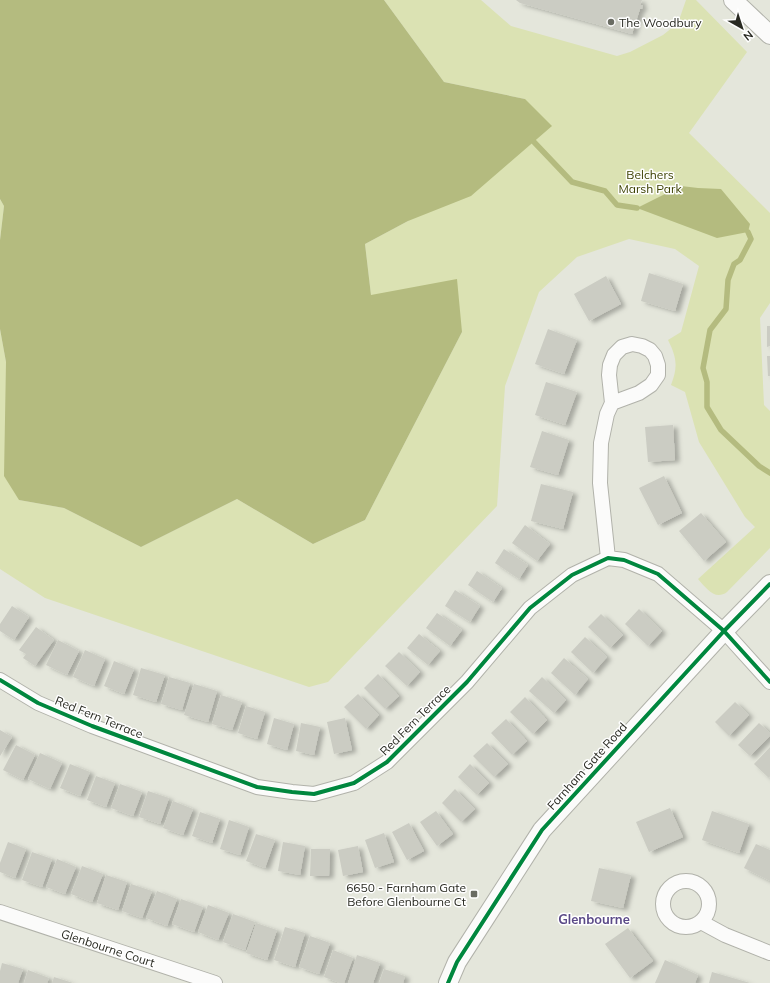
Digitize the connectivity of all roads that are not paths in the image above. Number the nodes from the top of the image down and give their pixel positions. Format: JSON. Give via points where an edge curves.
{"nodes":[{"id":1,"x":733,"y":0,"type":"edge"},
{"id":2,"x":770,"y":35,"type":"edge"},
{"id":3,"x":612,"y":403,"type":"dead end"},
{"id":4,"x":608,"y":558,"type":"junction"},
{"id":5,"x":770,"y":584,"type":"edge"},
{"id":6,"x":724,"y":631,"type":"junction"},
{"id":7,"x":0,"y":680,"type":"edge"},
{"id":8,"x":770,"y":682,"type":"edge"},
{"id":9,"x":0,"y":912,"type":"edge"},
{"id":10,"x":701,"y":922,"type":"dead end"},
{"id":11,"x":770,"y":953,"type":"edge"},
{"id":12,"x":215,"y":983,"type":"edge"},
{"id":13,"x":448,"y":983,"type":"edge"}],
"edges":[{"from":1,"to":2,"type":"street"},
{"from":3,"to":4,"type":"street","via":[[601,443],[600,483]]},
{"from":4,"to":6,"type":"street","via":[[624,560],[658,574]]},
{"from":4,"to":7,"type":"street","name":"Red Fern Terrace","via":[[572,575],[530,608],[467,682],[387,762],[354,783],[314,794],[250,785],[85,723],[38,703]]},
{"from":5,"to":6,"type":"street","name":"Farnham Gate Road"},
{"from":6,"to":8,"type":"street"},
{"from":6,"to":13,"type":"street","name":"Farnham Gate Road","via":[[542,830],[457,962]]},
{"from":9,"to":12,"type":"street","name":"Glenbourne Court"},
{"from":10,"to":11,"type":"street"}]}
